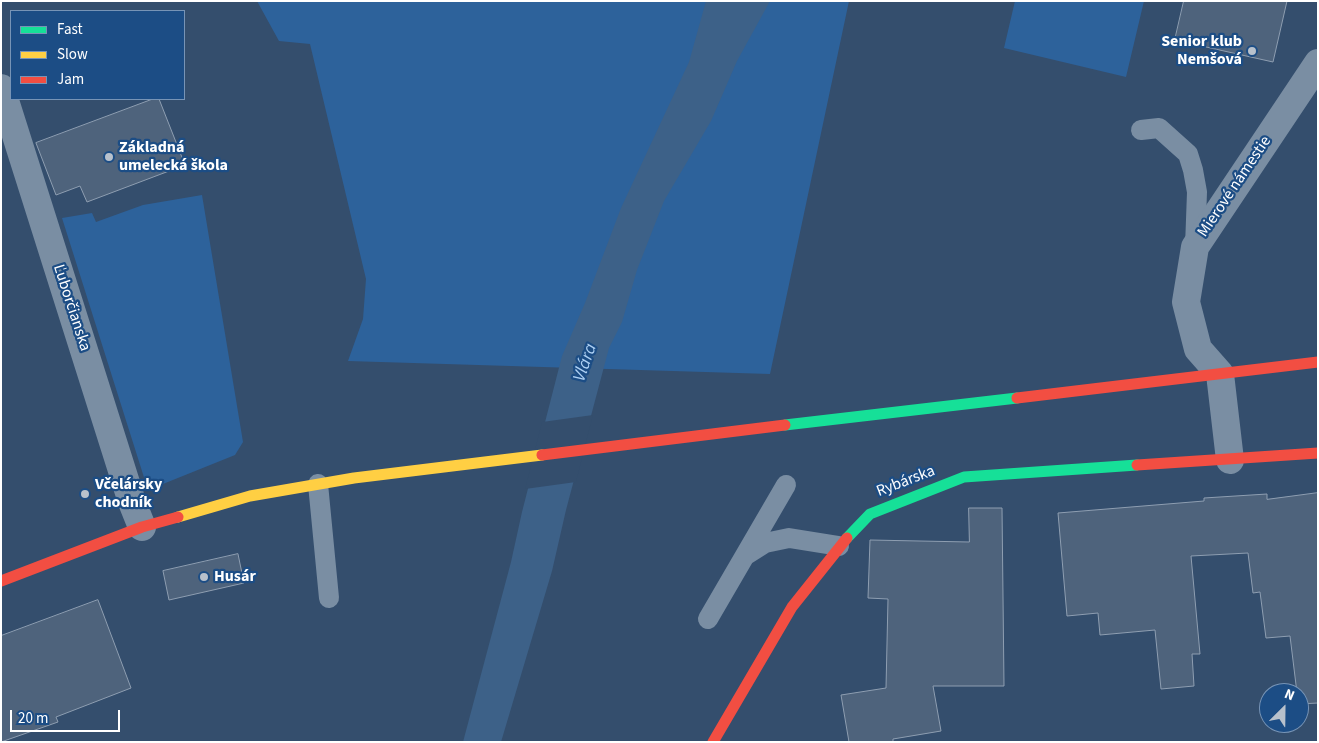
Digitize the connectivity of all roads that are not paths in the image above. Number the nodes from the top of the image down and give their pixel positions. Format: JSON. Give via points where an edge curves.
{"nodes":[{"id":1,"x":1318,"y":63,"type":"edge"},
{"id":2,"x":1,"y":88,"type":"edge"},
{"id":3,"x":1141,"y":130,"type":"dead end"},
{"id":4,"x":1195,"y":247,"type":"junction"},
{"id":5,"x":1318,"y":362,"type":"edge"},
{"id":6,"x":1220,"y":374,"type":"junction"},
{"id":7,"x":1318,"y":453,"type":"edge"},
{"id":8,"x":1230,"y":460,"type":"junction"},
{"id":9,"x":318,"y":484,"type":"junction"},
{"id":10,"x":786,"y":485,"type":"dead end"},
{"id":11,"x":142,"y":527,"type":"junction"},
{"id":12,"x":839,"y":546,"type":"junction"},
{"id":13,"x":746,"y":555,"type":"junction"},
{"id":14,"x":1,"y":581,"type":"edge"},
{"id":15,"x":329,"y":598,"type":"dead end"},
{"id":16,"x":708,"y":619,"type":"dead end"},
{"id":17,"x":713,"y":742,"type":"edge"}],
"edges":[{"from":1,"to":4,"type":"street","name":"Mierové námestie"},
{"from":2,"to":11,"type":"street","name":"Ľuborčianska"},
{"from":3,"to":4,"type":"lane","via":[[1159,128],[1188,154],[1197,192]]},
{"from":4,"to":6,"type":"street","name":"Mierové námestie","via":[[1186,302],[1198,349]]},
{"from":5,"to":6,"type":"main road"},
{"from":6,"to":8,"type":"street"},
{"from":6,"to":9,"type":"main road"},
{"from":7,"to":8,"type":"main road"},
{"from":8,"to":12,"type":"main road","name":"Rybárska","via":[[964,477],[870,514]]},
{"from":9,"to":11,"type":"main road","via":[[250,496]]},
{"from":9,"to":15,"type":"lane"},
{"from":10,"to":13,"type":"lane"},
{"from":11,"to":14,"type":"main road"},
{"from":12,"to":13,"type":"lane","via":[[789,538],[765,543]]},
{"from":12,"to":17,"type":"main road","name":"Rybárska","via":[[792,607]]},
{"from":13,"to":16,"type":"lane"}]}
